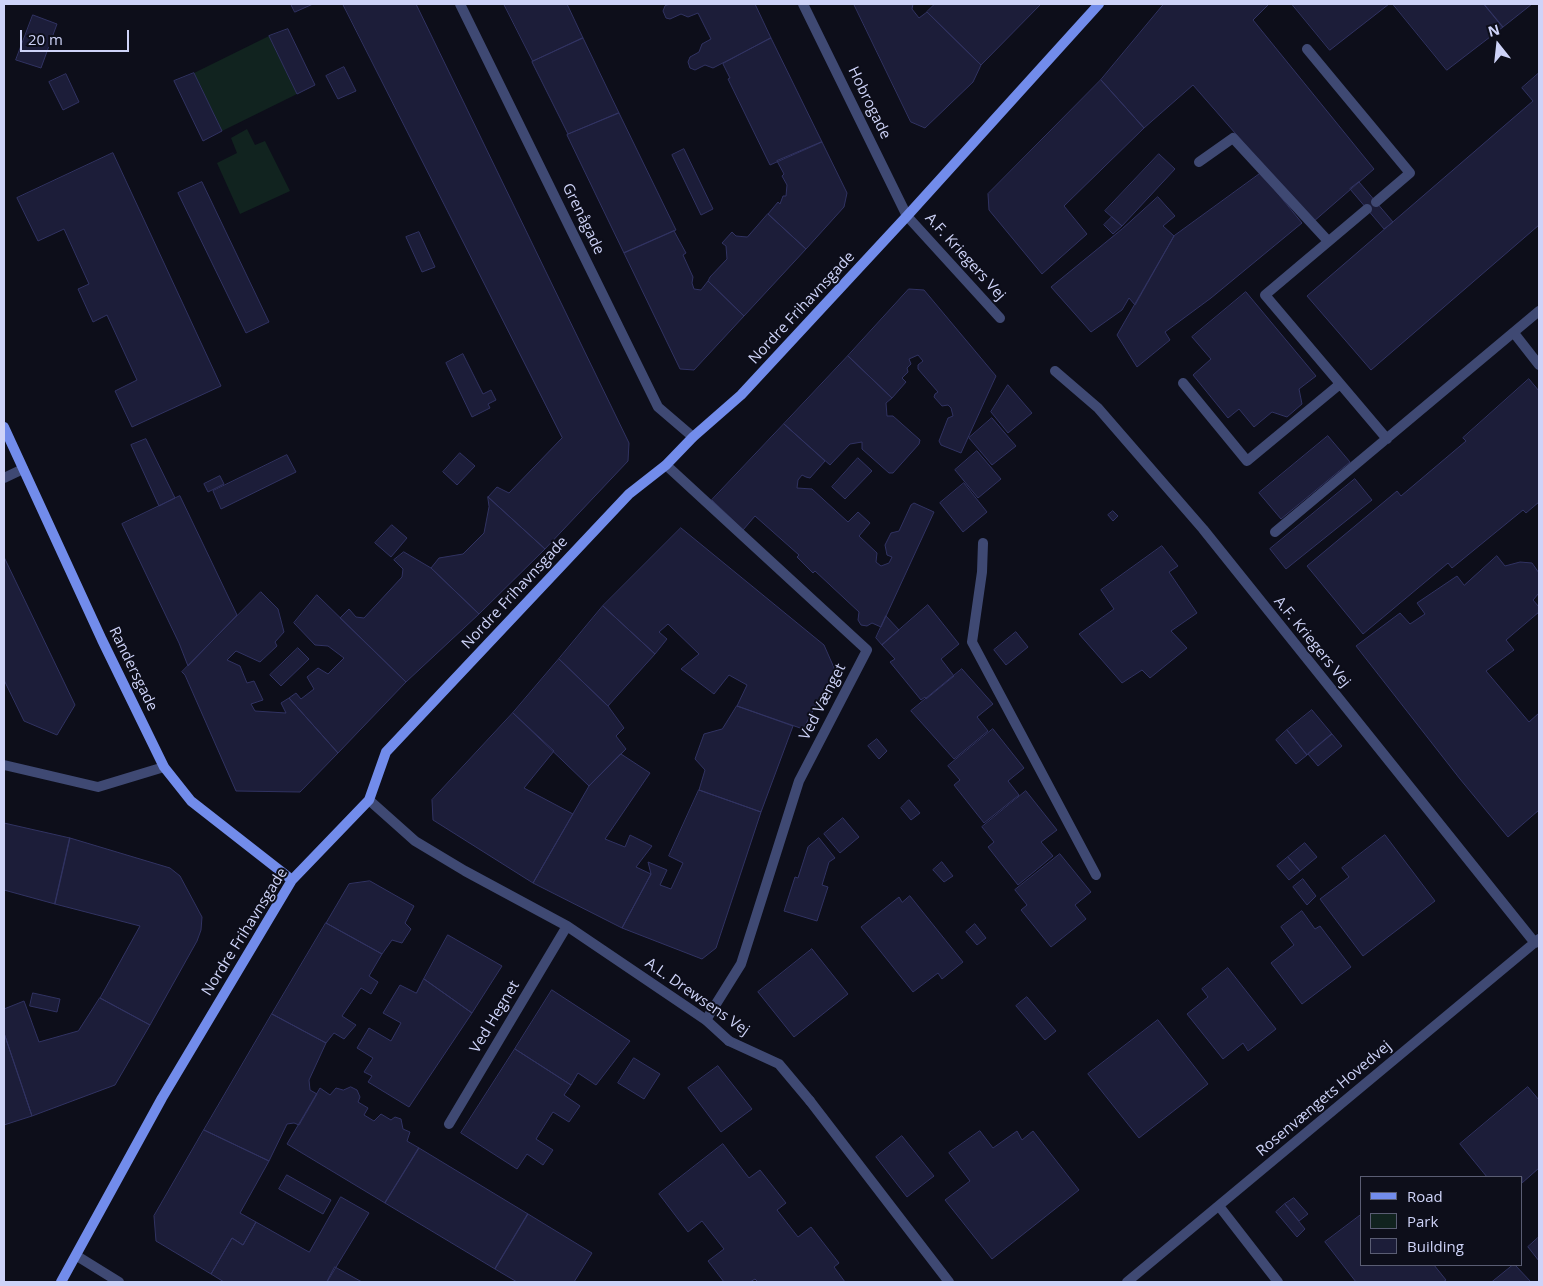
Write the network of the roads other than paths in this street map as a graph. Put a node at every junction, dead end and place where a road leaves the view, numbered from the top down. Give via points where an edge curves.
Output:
1 (460, 4) edge
2 (803, 4) edge
3 (1099, 4) edge
4 (1307, 49) dead end
5 (1199, 162) dead end
6 (1376, 202) dead end
7 (1367, 208) dead end
8 (907, 216) junction
9 (1328, 241) junction
10 (1539, 311) edge
11 (1000, 318) dead end
12 (1514, 333) junction
13 (1539, 365) edge
14 (1054, 372) dead end
15 (1183, 383) dead end
16 (1340, 384) junction
17 (4, 427) edge
18 (693, 437) junction
19 (1387, 439) junction
20 (666, 465) junction
21 (23, 469) junction
22 (4, 478) edge
23 (1275, 532) dead end
24 (983, 543) dead end
25 (4, 765) edge
26 (164, 767) junction
27 (369, 800) junction
28 (1096, 876) dead end
29 (292, 880) junction
30 (567, 926) junction
31 (1537, 941) edge
32 (706, 1020) junction
33 (449, 1124) dead end
34 (1219, 1206) junction
35 (77, 1256) junction
36 (61, 1282) edge
37 (119, 1282) edge
38 (949, 1282) edge
39 (1127, 1282) edge
40 (1278, 1282) edge

1 - 18 street, Grenågade via 658,407
2 - 8 street, Hobrogade
3 - 8 street, Nordre Frihavnsgade
4 - 6 street via 1410,173
5 - 9 street via 1233,138
7 - 9 street
8 - 11 street, A.F. Kriegers Vej
8 - 18 street, Nordre Frihavnsgade via 741,395
9 - 16 street via 1265,295
10 - 12 street
12 - 13 street
12 - 19 street
14 - 31 street, A.F. Kriegers Vej via 1098,408 1196,522
15 - 16 street via 1247,461
16 - 19 street
17 - 21 street, Randersgade
18 - 20 street, Nordre Frihavnsgade
19 - 23 street
20 - 27 street, Nordre Frihavnsgade via 629,494 386,752
20 - 32 street, Ved Vænget via 867,650 799,781 741,964
21 - 22 street
21 - 26 street, Randersgade
24 - 28 street via 972,642
25 - 26 street via 98,787
26 - 29 street, Randersgade via 191,801
27 - 29 street, Nordre Frihavnsgade
27 - 30 street, A.L. Drewsens Vej via 415,841
29 - 35 street, Nordre Frihavnsgade via 162,1098
30 - 32 street, A.L. Drewsens Vej
30 - 33 street, Ved Hegnet
31 - 34 street, Rosenvængets Hovedvej
32 - 38 street, A.L. Drewsens Vej via 729,1041 779,1064
34 - 39 street, Rosenvængets Hovedvej
34 - 40 street
35 - 36 street, Nordre Frihavnsgade
35 - 37 street

